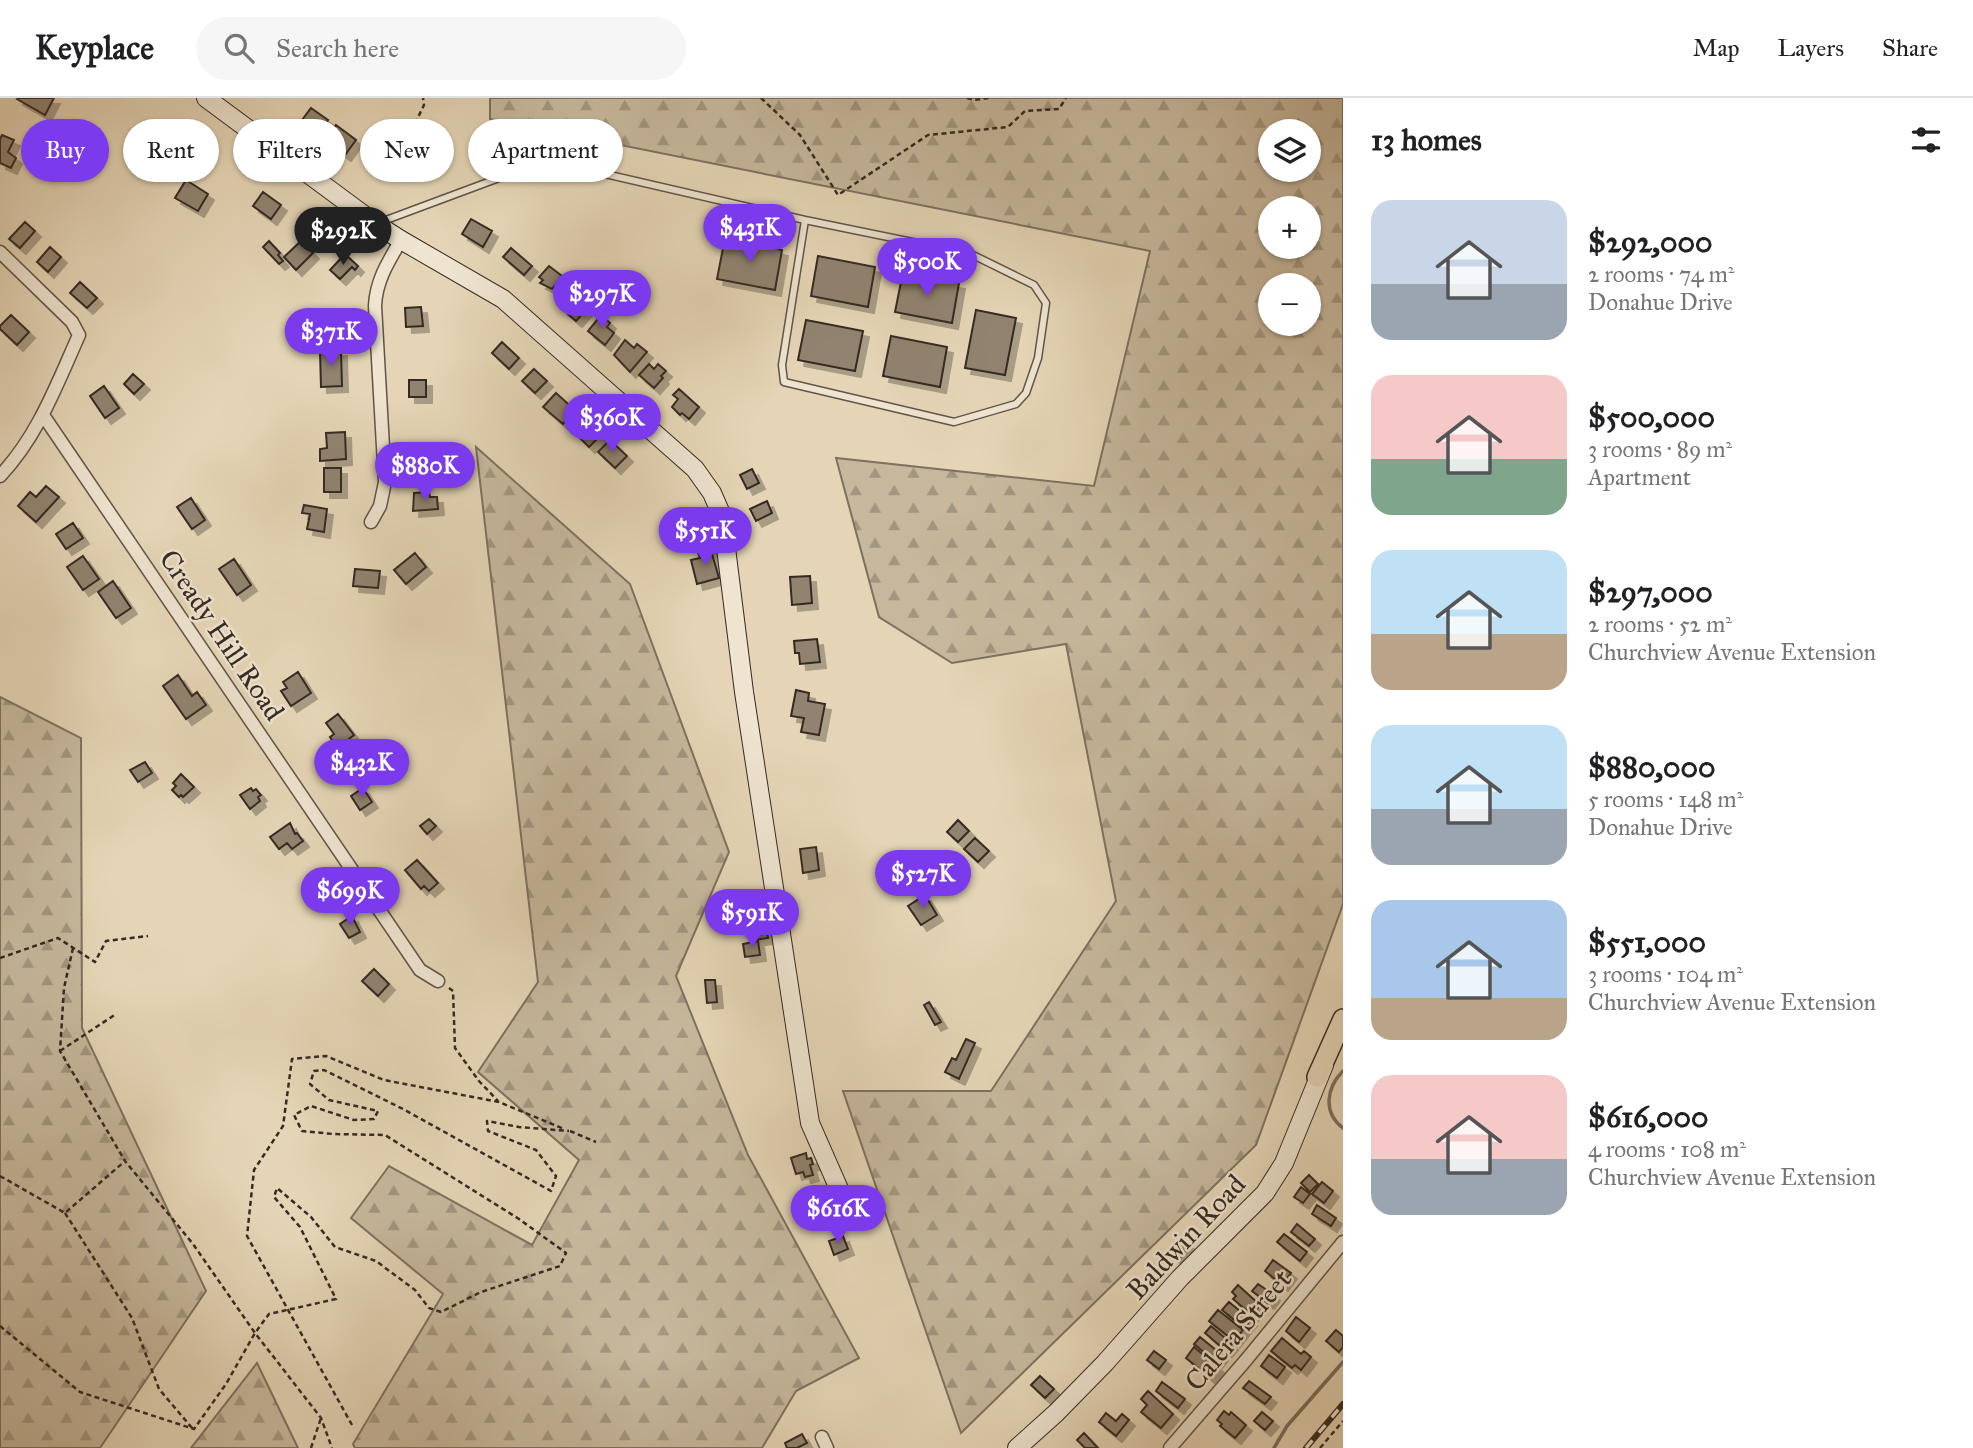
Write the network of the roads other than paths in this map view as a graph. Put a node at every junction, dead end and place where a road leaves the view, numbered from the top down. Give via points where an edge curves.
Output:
1 (206, 98) edge
2 (805, 220) junction
3 (376, 223) junction
4 (401, 240) junction
5 (0, 252) edge
6 (43, 415) junction
7 (0, 476) edge
8 (370, 522) dead end
9 (438, 981) road end
10 (1343, 1019) edge
11 (1343, 1028) edge
12 (1317, 1077) junction
13 (850, 1214) dead end
14 (1343, 1242) edge
15 (1017, 1448) edge
16 (1170, 1448) edge

1 - 3 street
2 - 2 lane via 782,365 785,382 954,422 1016,404 1026,393 1038,358 1046,303 1034,285 971,254
2 - 3 lane via 562,164 534,165
3 - 4 street
4 - 8 street via 376,291 385,482 380,506
4 - 13 street via 503,299 695,469 712,493 722,516 744,692 810,1122
5 - 6 street via 72,322 79,335
6 - 7 street via 17,458
6 - 9 street, Cready Hill Road via 420,970
10 - 12 main road
11 - 12 street, Baldwin Road
12 - 15 street, Baldwin Road via 1284,1163 1265,1193 1180,1278 1105,1363
14 - 16 street, Calera Street

